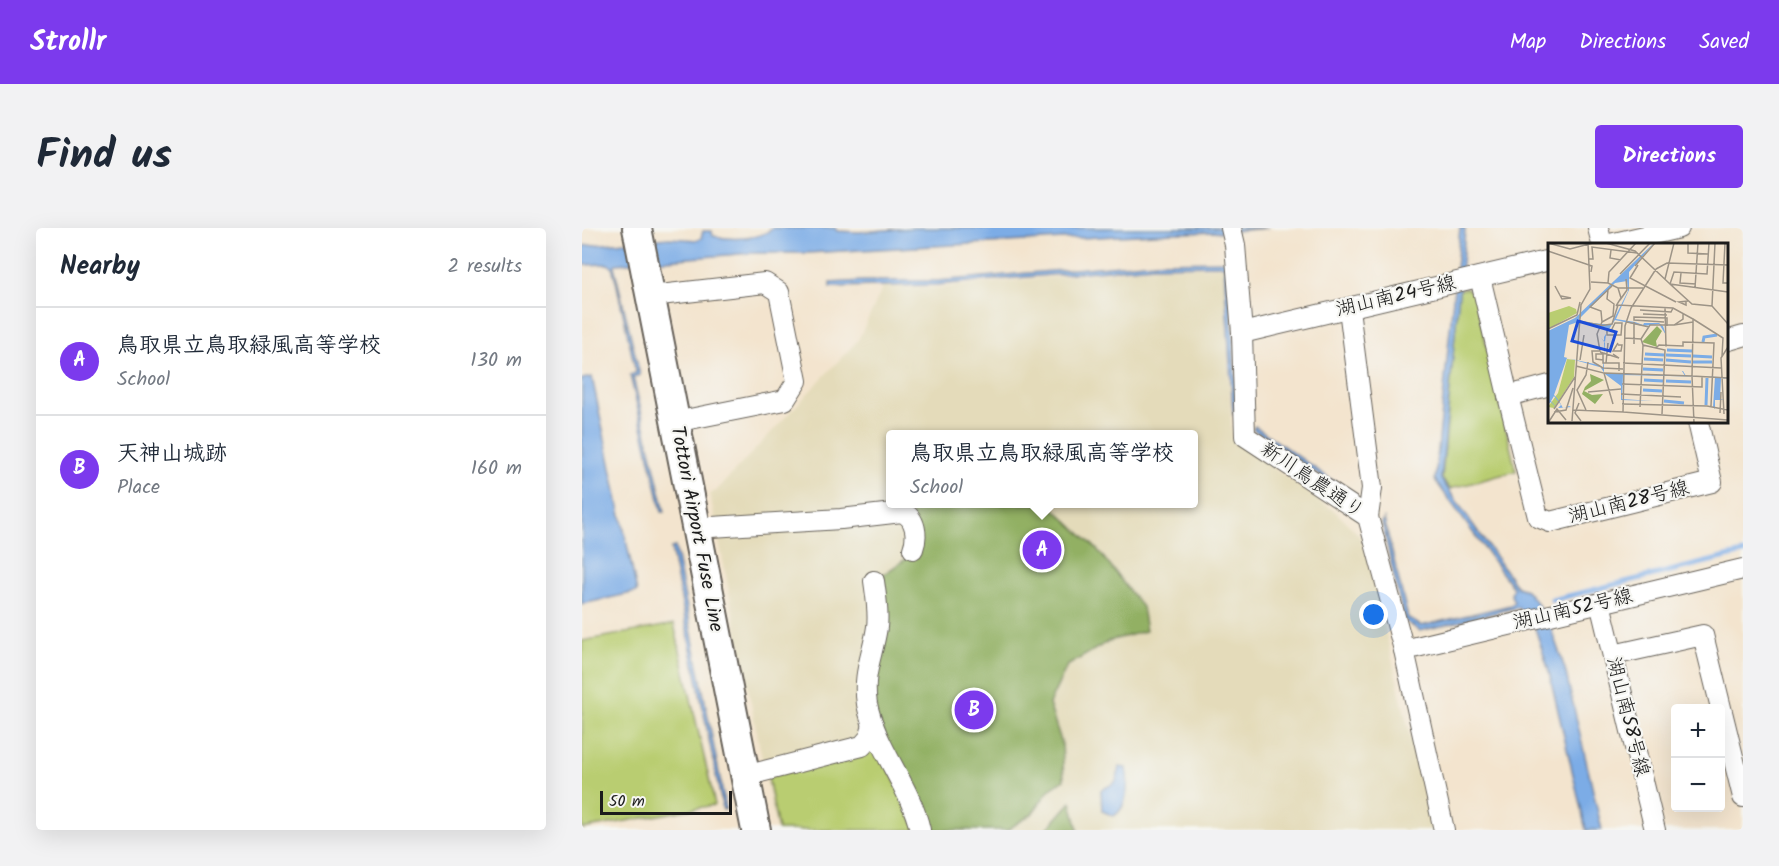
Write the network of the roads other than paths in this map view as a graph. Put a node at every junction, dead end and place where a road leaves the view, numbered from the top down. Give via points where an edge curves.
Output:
1 (637, 228) edge
2 (1598, 228) edge
3 (1679, 228) edge
4 (1232, 232) edge
5 (1602, 243) edge
6 (1614, 243) edge
7 (1548, 260) edge
8 (1480, 277) junction
9 (649, 287) junction
10 (1349, 309) junction
11 (1242, 333) junction
12 (1743, 336) edge
13 (1728, 340) edge
14 (1548, 386) edge
15 (1508, 396) junction
16 (675, 422) junction
17 (1698, 423) edge
18 (1368, 518) junction
19 (696, 528) junction
20 (913, 549) dead end
21 (1743, 570) edge
22 (874, 581) dead end
23 (1600, 603) junction
24 (1404, 650) junction
25 (1612, 656) junction
26 (873, 724) junction
27 (745, 776) junction
28 (1743, 797) edge
29 (756, 830) edge
30 (920, 830) edge
31 (1444, 830) edge
32 (1655, 830) edge

1 - 9 main road, Tottori Airport Fuse Line
2 - 5 street
3 - 6 street
4 - 11 street, 新川鳥農通り
7 - 8 street, 湖山南24号線
8 - 10 street, 湖山南24号線
8 - 15 street
9 - 16 main road, Tottori Airport Fuse Line
9 - 16 street via 765,283 779,292 797,381 785,400
10 - 11 street, 湖山南24号線
10 - 18 street via 1372,488
11 - 18 street, 新川鳥農通り via 1245,436
12 - 13 street
14 - 15 street
15 - 17 street, 湖山南28号線 via 1538,518 1550,522 1712,482
16 - 19 main road, Tottori Airport Fuse Line
18 - 24 street, 新川鳥農通り
19 - 20 street via 902,512 908,514 916,531
19 - 27 main road, Tottori Airport Fuse Line
21 - 23 street, 湖山南52号線
22 - 26 street via 877,626 865,681
23 - 24 street, 湖山南52号線
23 - 25 street, 湖山南58号線
24 - 31 street, 新川鳥農通り
25 - 28 street via 1703,635
25 - 32 street, 湖山南58号線
26 - 27 street via 870,737 862,746
26 - 30 street via 917,815
27 - 29 main road, Tottori Airport Fuse Line

